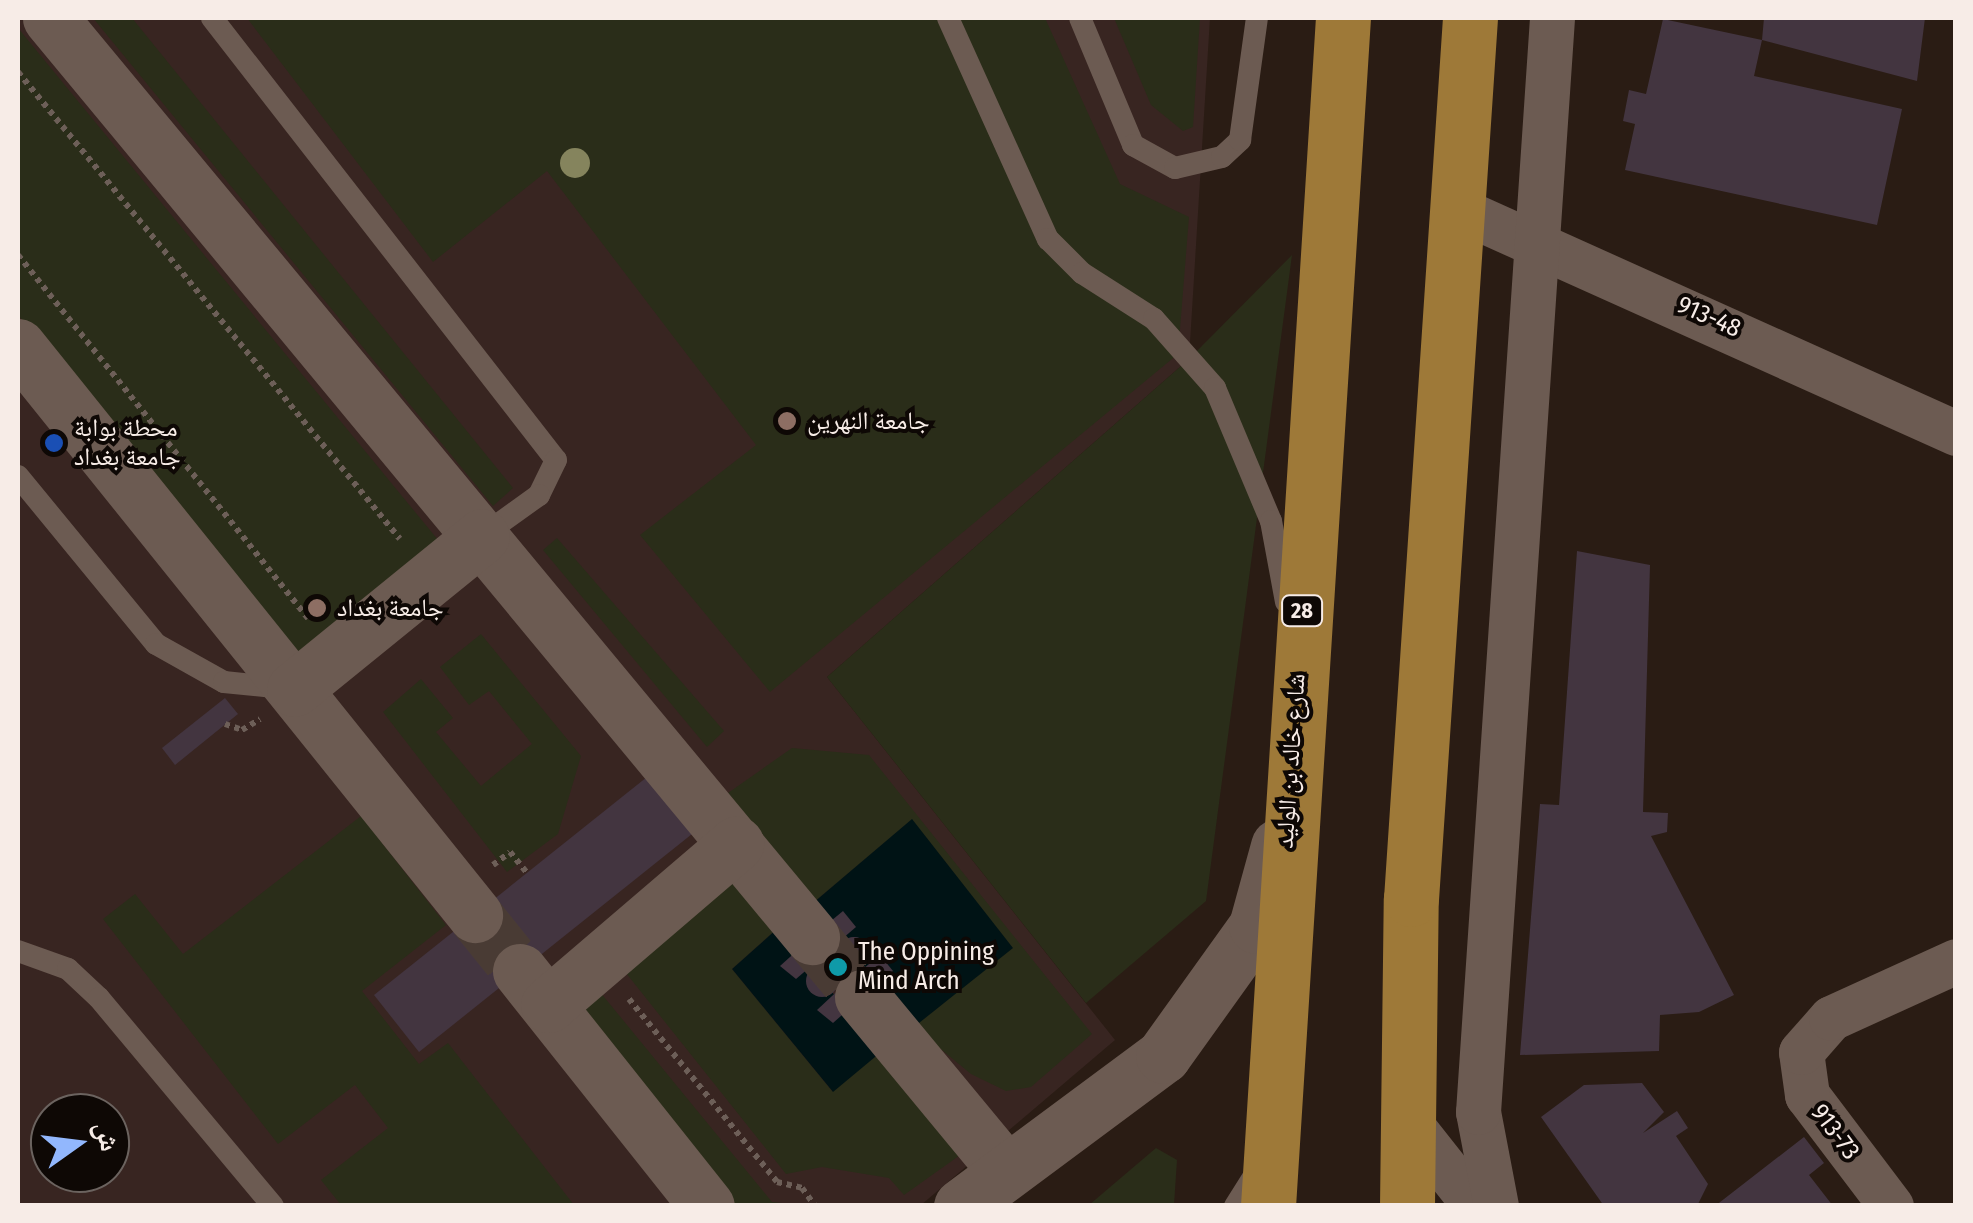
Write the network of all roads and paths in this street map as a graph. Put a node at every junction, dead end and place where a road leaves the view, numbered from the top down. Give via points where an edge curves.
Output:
1 (50, 18) edge
2 (212, 18) edge
3 (948, 18) edge
4 (1080, 18) edge
5 (1257, 18) edge
6 (1343, 18) edge
7 (1470, 18) edge
8 (1552, 18) edge
9 (18, 72) edge
10 (1458, 209) junction
11 (1537, 241) junction
12 (18, 254) edge
13 (18, 346) edge
14 (1956, 432) edge
15 (18, 476) edge
16 (482, 536) junction
17 (410, 550) dead end
18 (320, 631) dead end
19 (294, 689) junction
20 (1292, 754) junction
21 (736, 844) junction
22 (475, 915) tunnel mouth
23 (812, 937) tunnel mouth
24 (18, 952) edge
25 (1956, 960) edge
26 (599, 962) junction
27 (862, 997) tunnel mouth
28 (1404, 1116) junction
29 (1006, 1170) junction
30 (1267, 1180) edge
31 (273, 1206) edge
32 (708, 1206) edge
33 (815, 1206) edge
34 (962, 1206) edge
35 (1235, 1206) edge
36 (1407, 1206) edge
37 (1475, 1206) edge
38 (1496, 1206) edge
39 (1891, 1206) edge

1 - 16 street
2 - 16 lane via 556,460 540,495
3 - 20 lane via 1048,239 1176,341 1244,442 1287,609
4 - 5 lane via 1133,145 1175,168 1222,157 1240,140
6 - 20 main road, شارع خالد بن الوليد / 28
7 - 10 main road
8 - 11 street
9 - 17 path
10 - 11 street, 913-48
10 - 28 main road
11 - 14 street, 913-48
11 - 38 street via 1478,1112
12 - 18 path
13 - 19 street
15 - 19 lane via 156,644 224,682
16 - 19 street
16 - 21 street
19 - 22 street
20 - 29 street via 1256,926 1204,1008 1114,1097
20 - 30 main road, شارع خالد بن الوليد / 28
21 - 23 street
21 - 26 street
24 - 31 lane via 68,969 99,998
25 - 39 street, 913-73 via 1831,1018 1801,1052 1807,1095
26 - 32 street via 534,988
26 - 33 path via 777,1182 802,1188
27 - 29 street
28 - 36 main road
28 - 37 street
29 - 34 street
30 - 35 lane

